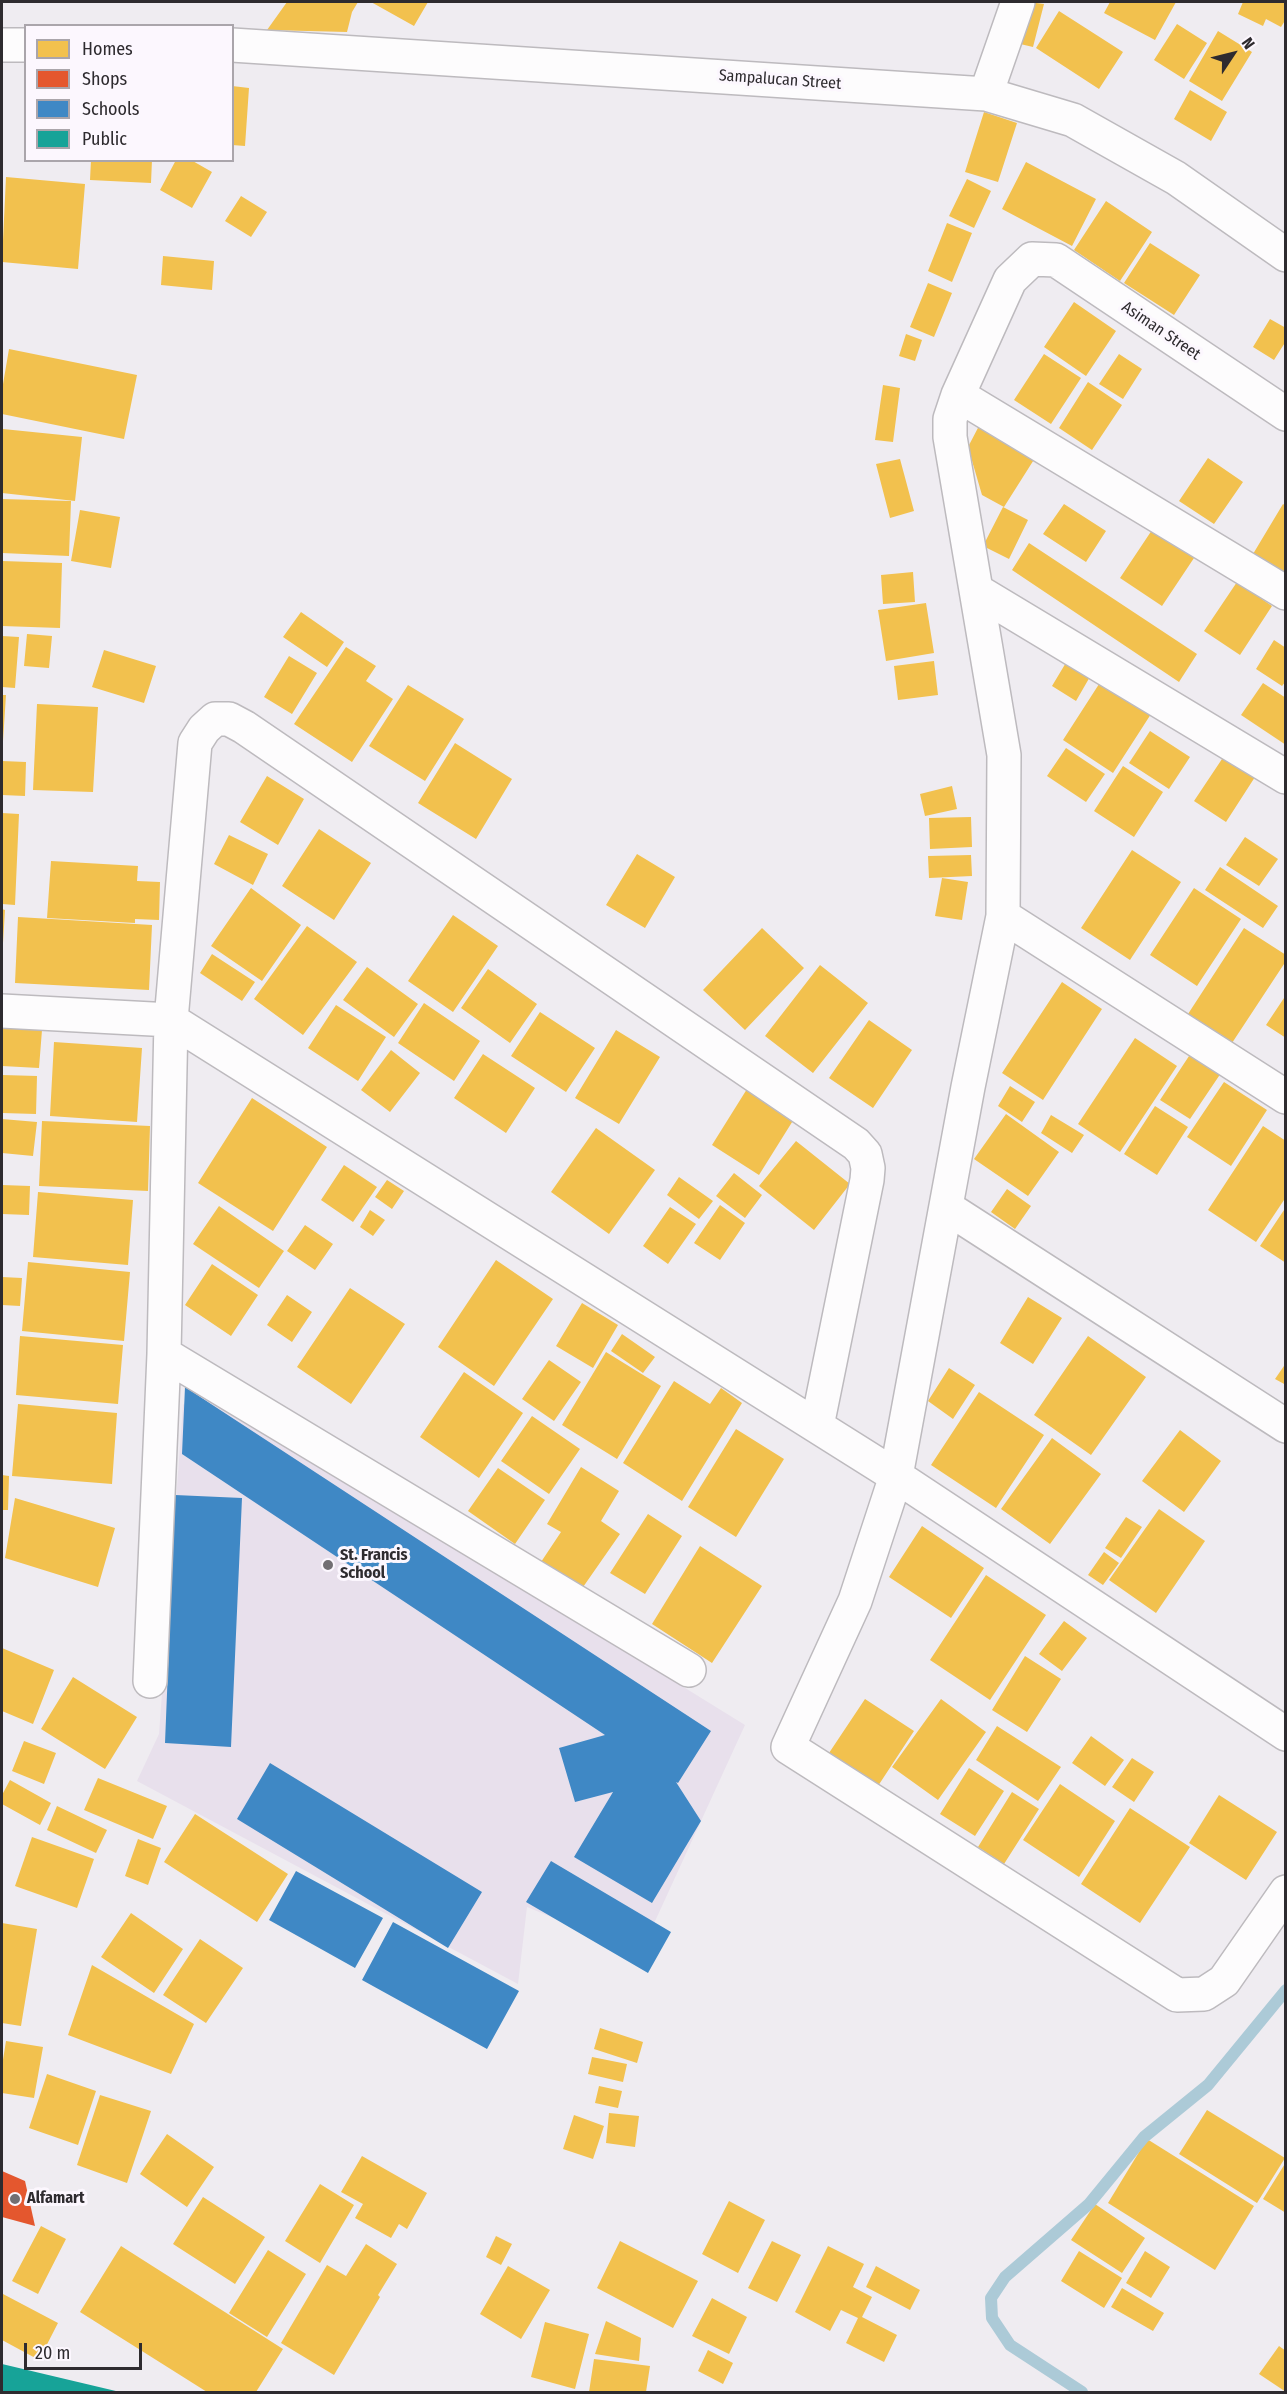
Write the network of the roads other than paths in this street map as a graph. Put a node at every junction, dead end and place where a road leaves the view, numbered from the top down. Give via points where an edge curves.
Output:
1 (1018, 2) edge
2 (2, 45) edge
3 (24, 45) edge
4 (234, 45) edge
5 (986, 94) junction
6 (1286, 255) edge
7 (958, 395) junction
8 (1286, 414) edge
9 (977, 591) junction
10 (1286, 593) edge
11 (1286, 777) edge
12 (1003, 916) junction
13 (2, 1011) edge
14 (171, 1020) junction
15 (1286, 1097) edge
16 (946, 1207) junction
17 (164, 1354) junction
18 (817, 1426) junction
19 (1286, 1426) edge
20 (896, 1476) junction
21 (689, 1670) dead end
22 (150, 1681) dead end
23 (1286, 1734) edge
24 (1286, 1892) edge

1 - 5 street
2 - 3 street
4 - 5 street, Sampalucan Street
5 - 6 street, Sampalucan Street via 1073,120 1176,178
7 - 8 street, Asiman Street via 1010,280 1032,259 1056,260
7 - 9 street via 950,419 950,438
7 - 10 street
9 - 11 street
9 - 12 street via 1004,755
12 - 15 street
12 - 16 street
13 - 14 street
14 - 17 street
14 - 18 street
14 - 18 street via 195,743 215,719 230,719 849,1140 864,1154 867,1180
16 - 19 street
16 - 20 street
17 - 21 street
17 - 22 street
18 - 20 street
20 - 23 street
20 - 24 street via 855,1601 788,1747 1177,1995 1204,1994 1224,1981

